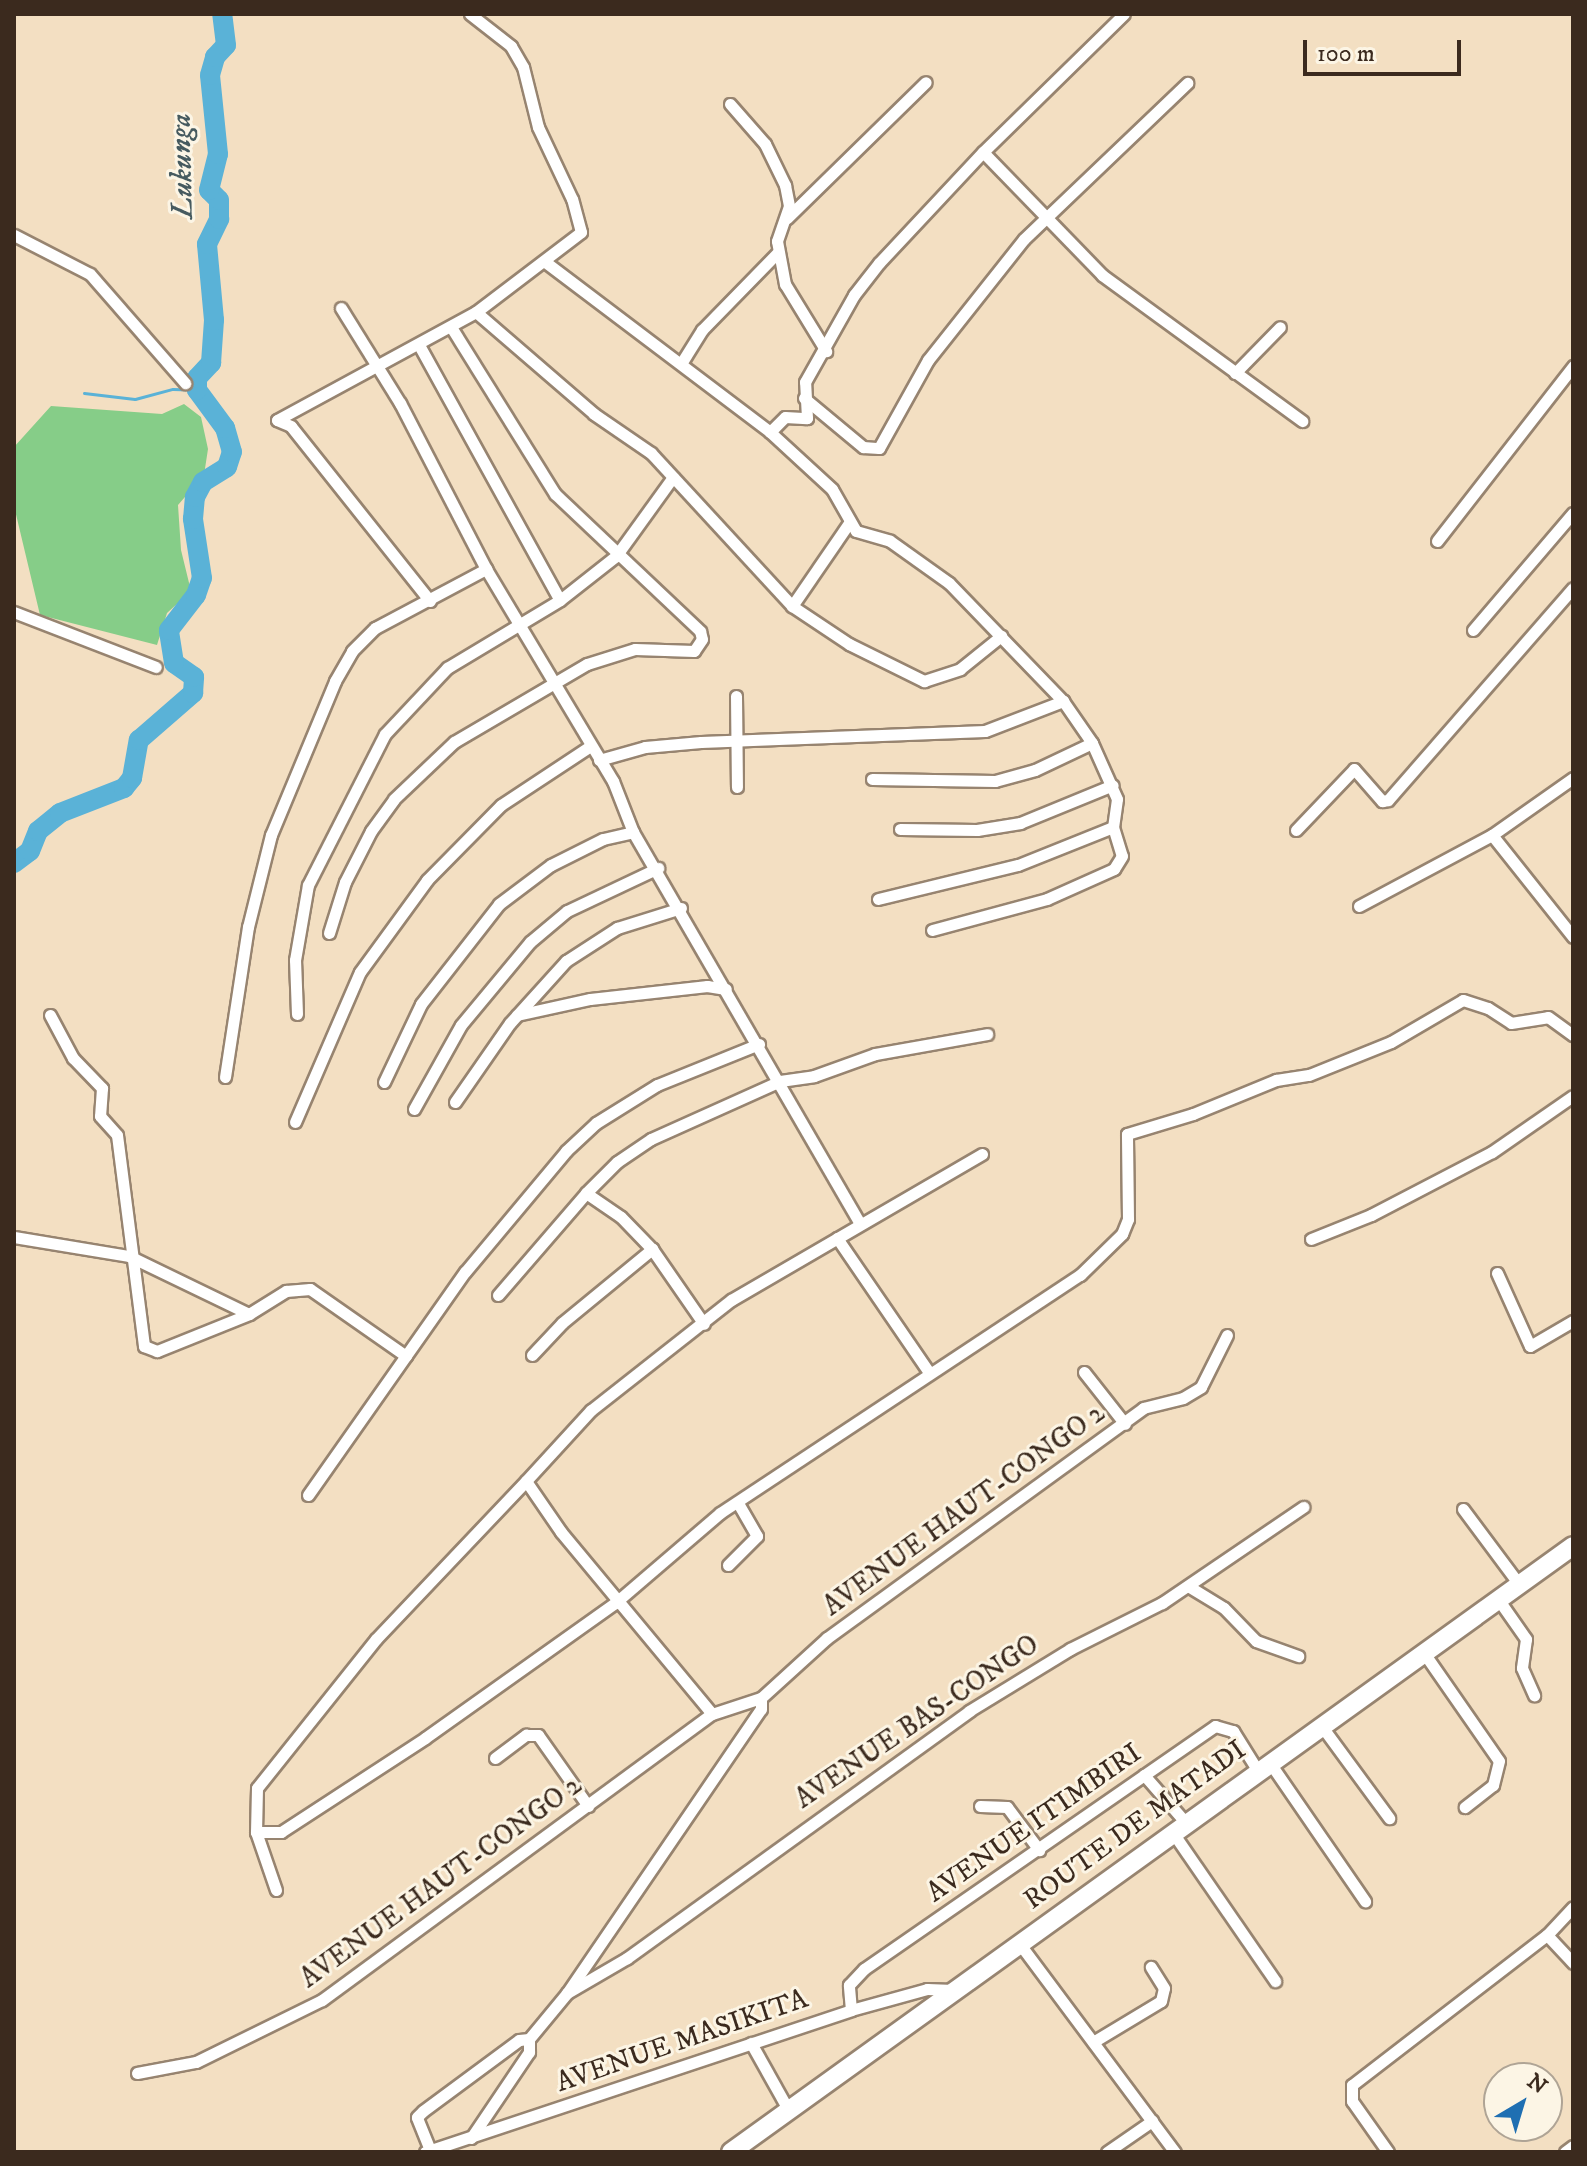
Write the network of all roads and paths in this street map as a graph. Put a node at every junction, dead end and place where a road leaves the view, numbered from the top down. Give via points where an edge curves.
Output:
1 (470, 14) edge
2 (1124, 14) edge
3 (926, 82) dead end
4 (1187, 83) dead end
5 (730, 104) dead end
6 (983, 152) junction
7 (786, 218) junction
8 (1044, 218) junction
9 (14, 235) edge
10 (778, 252) junction
11 (544, 261) junction
12 (341, 308) dead end
13 (476, 312) junction
14 (451, 327) junction
15 (1280, 327) dead end
16 (419, 345) junction
17 (826, 351) junction
18 (682, 362) junction
19 (379, 367) junction
20 (1235, 373) junction
21 (1570, 374) edge
22 (185, 383) dead end
23 (804, 398) junction
24 (1302, 421) dead end
25 (770, 432) junction
26 (673, 477) junction
27 (1573, 513) edge
28 (849, 523) junction
29 (1437, 541) dead end
30 (616, 556) junction
31 (486, 569) junction
32 (1573, 588) edge
33 (560, 600) junction
34 (430, 601) junction
35 (792, 606) junction
36 (14, 612) edge
37 (518, 626) junction
38 (1473, 630) dead end
39 (1001, 636) junction
40 (156, 667) dead end
41 (550, 681) junction
42 (736, 696) dead end
43 (1063, 701) junction
44 (738, 740) junction
45 (1092, 743) junction
46 (589, 747) junction
47 (599, 760) junction
48 (1573, 778) edge
49 (872, 779) dead end
50 (1113, 785) junction
51 (737, 787) dead end
52 (1113, 827) junction
53 (900, 829) dead end
54 (1296, 830) dead end
55 (633, 832) junction
56 (1492, 835) junction
57 (658, 868) junction
58 (878, 899) dead end
59 (1359, 906) dead end
60 (681, 908) junction
61 (932, 930) dead end
62 (329, 933) dead end
63 (1573, 937) edge
64 (726, 989) junction
65 (297, 1014) dead end
66 (50, 1015) dead end
67 (517, 1015) junction
68 (987, 1034) dead end
69 (1573, 1035) edge
70 (759, 1044) junction
71 (225, 1077) dead end
72 (780, 1081) junction
73 (384, 1082) dead end
74 (1573, 1096) edge
75 (455, 1102) dead end
76 (414, 1109) dead end
77 (295, 1122) dead end
78 (982, 1154) dead end
79 (586, 1193) junction
80 (859, 1222) junction
81 (14, 1237) edge
82 (837, 1238) junction
83 (1311, 1239) dead end
84 (652, 1249) junction
85 (129, 1256) junction
86 (1497, 1273) dead end
87 (498, 1295) dead end
88 (249, 1314) junction
89 (1573, 1321) edge
90 (704, 1324) junction
91 (1227, 1335) dead end
92 (532, 1355) dead end
93 (406, 1356) junction
94 (928, 1371) junction
95 (1084, 1372) dead end
96 (1125, 1424) junction
97 (526, 1481) junction
98 (308, 1495) dead end
99 (737, 1502) junction
100 (1303, 1507) dead end
101 (1463, 1509) dead end
102 (1573, 1546) edge
103 (728, 1565) dead end
104 (1519, 1584) junction
105 (1188, 1586) junction
106 (619, 1599) junction
107 (1498, 1599) junction
108 (1424, 1653) junction
109 (1298, 1656) dead end
110 (1534, 1695) dead end
111 (761, 1698) junction
112 (712, 1714) junction
113 (1323, 1728) junction
114 (495, 1758) dead end
115 (1264, 1767) junction
116 (1144, 1775) junction
117 (588, 1806) junction
118 (980, 1806) dead end
119 (1465, 1807) dead end
120 (1389, 1818) dead end
121 (1179, 1828) junction
122 (256, 1832) junction
123 (1039, 1850) junction
124 (276, 1890) dead end
125 (1365, 1901) dead end
126 (1573, 1907) edge
127 (1547, 1935) junction
128 (1019, 1943) junction
129 (1573, 1963) edge
130 (1151, 1967) dead end
131 (1275, 1981) dead end
132 (957, 1990) junction
133 (567, 1993) junction
134 (851, 2010) junction
135 (529, 2039) junction
136 (1093, 2042) junction
137 (751, 2043) junction
138 (137, 2073) dead end
139 (789, 2111) junction
140 (1152, 2121) junction
141 (471, 2138) junction
142 (1573, 2146) edge
143 (428, 2151) edge
144 (731, 2152) edge
145 (1107, 2152) edge
146 (1175, 2152) edge
147 (1388, 2152) edge
148 (1565, 2152) edge

1 - 11 street via 511,46 523,67 538,127 582,225 572,244
2 - 6 street
3 - 7 street
4 - 8 street
5 - 7 street via 772,156 785,185
6 - 8 street
6 - 17 street via 854,295
7 - 10 street
8 - 20 street via 1102,275
8 - 23 street via 928,360 879,448 863,447
9 - 22 street via 90,274
10 - 17 street via 789,293
10 - 18 street via 702,330
11 - 13 street
11 - 18 street
12 - 19 street
13 - 14 street
13 - 26 street via 594,414 651,453
14 - 16 street
14 - 30 street via 555,494
15 - 20 street
16 - 19 street
16 - 33 street
17 - 23 street via 805,382
18 - 25 street
19 - 31 street
19 - 34 street via 277,420 291,426
20 - 24 street
21 - 29 street
23 - 25 street via 806,419 785,417
25 - 28 street via 832,489
26 - 30 street
26 - 35 street
27 - 38 street
28 - 35 street
28 - 39 street via 867,537 890,541 949,583
30 - 33 street
30 - 41 street via 700,631 699,645 694,651 614,654
31 - 34 street
31 - 37 street
32 - 54 street via 1388,800 1382,801 1354,769
33 - 37 street
34 - 71 street via 375,628 352,651 320,711 271,835 248,927
35 - 39 street via 899,673 924,681 960,669
36 - 40 street
37 - 41 street
37 - 65 street via 426,684 370,759 308,885 295,960
39 - 43 street
41 - 46 street
41 - 62 street via 454,742 394,799 355,858
42 - 44 street
43 - 44 street via 985,731
43 - 45 street
44 - 47 street via 645,747
44 - 51 street
45 - 49 street via 1035,770 995,781
45 - 50 street
46 - 47 street
46 - 77 street via 501,805 434,871 360,972
47 - 55 street via 624,802
48 - 56 street
50 - 52 street
50 - 53 street via 1020,823 977,830
52 - 58 street via 1018,865
52 - 61 street via 1122,856 1114,869 1047,899
55 - 57 street
55 - 73 street via 603,839 551,865 499,904 421,1004
56 - 59 street
56 - 63 street
57 - 60 street
57 - 76 street via 567,911 530,942 461,1025
60 - 64 street
60 - 67 street via 595,939 566,961
64 - 67 street via 707,986 590,999
64 - 70 street
66 - 85 street via 73,1058 102,1088 100,1116 117,1135
67 - 75 street
68 - 72 street via 875,1054 814,1076
69 - 94 street via 1548,1017 1511,1023 1463,1000 1391,1042 1309,1075 1276,1080 1127,1134 1130,1209 1122,1234 1080,1275
70 - 72 street
70 - 93 street via 657,1085 596,1123 519,1205
72 - 79 street via 651,1139 617,1162
72 - 80 street
74 - 83 street via 1492,1152
78 - 80 street
79 - 84 street via 621,1217
79 - 87 street
80 - 82 street
81 - 85 street
82 - 90 street via 747,1290
82 - 94 street
84 - 90 street
84 - 92 street via 562,1323
85 - 88 street
85 - 88 street via 147,1350 157,1351
86 - 89 street via 1530,1346
88 - 93 street via 286,1291 310,1289
90 - 97 street via 591,1410
91 - 96 street, AVENUE HAUT-CONGO 2 via 1201,1387 1169,1403 1154,1402
93 - 98 street
94 - 99 street
95 - 96 street
96 - 111 street, AVENUE HAUT-CONGO 2 via 818,1644
97 - 106 street via 561,1532
97 - 122 street via 376,1639 264,1778 254,1806
99 - 103 street via 757,1536
99 - 106 street
100 - 105 street, AVENUE BAS-CONGO
101 - 104 street
102 - 104 main road, ROUTE DE MATADI
104 - 107 main road, ROUTE DE MATADI
105 - 109 street via 1224,1608 1256,1641
105 - 133 street, AVENUE BAS-CONGO via 969,1711 627,1958
106 - 112 street
106 - 122 street via 344,1793 281,1832
107 - 108 main road, ROUTE DE MATADI
107 - 110 street via 1526,1639 1522,1668
108 - 113 main road, ROUTE DE MATADI
108 - 119 street via 1499,1761 1493,1785
111 - 112 street, AVENUE HAUT-CONGO 2
111 - 133 street via 761,1709
112 - 117 street, AVENUE HAUT-CONGO 2
113 - 115 main road, ROUTE DE MATADI
113 - 120 street
114 - 117 street via 526,1735 538,1735
115 - 116 street, AVENUE ITIMBIRI via 1233,1731 1215,1726
115 - 121 main road, ROUTE DE MATADI
115 - 125 street
116 - 121 street
116 - 123 street, AVENUE ITIMBIRI
117 - 138 street, AVENUE HAUT-CONGO 2 via 322,2000 196,2062
118 - 123 street via 1007,1807
121 - 128 main road, ROUTE DE MATADI
121 - 131 street
122 - 124 street
123 - 134 street, AVENUE ITIMBIRI via 864,1969 849,1985
126 - 127 street
127 - 129 street
127 - 147 street via 1352,2085 1352,2101
128 - 132 main road, ROUTE DE MATADI
128 - 136 street
130 - 136 street via 1164,1988 1161,2001
132 - 134 street, AVENUE MASIKITA via 927,1989
132 - 139 main road, ROUTE DE MATADI
133 - 135 street
134 - 137 street, AVENUE MASIKITA
135 - 141 street via 529,2052
135 - 143 street via 519,2040 417,2117
136 - 140 street
137 - 139 street
137 - 141 street, AVENUE MASIKITA
139 - 144 main road, ROUTE DE MATADI
140 - 145 street
140 - 146 street
141 - 143 street, AVENUE MASIKITA
142 - 148 street

